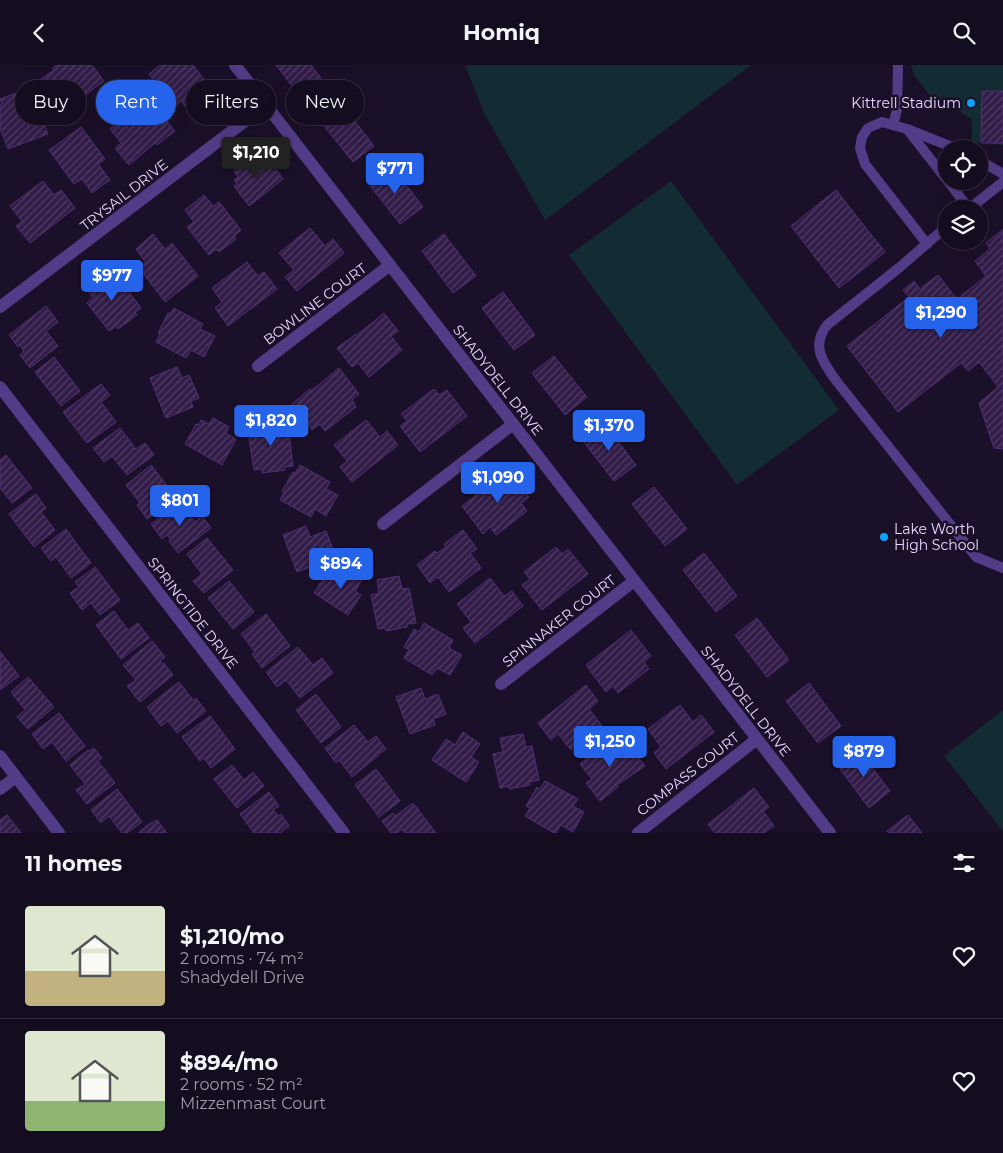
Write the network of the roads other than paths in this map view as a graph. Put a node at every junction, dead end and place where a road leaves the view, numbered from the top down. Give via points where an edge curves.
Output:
1 (234, 65) edge
2 (898, 65) edge
3 (246, 80) edge
4 (276, 118) edge
5 (240, 125) edge
6 (893, 125) junction
7 (907, 129) junction
8 (938, 141) edge
9 (988, 165) edge
10 (938, 169) edge
11 (1003, 174) edge
12 (1003, 182) edge
13 (955, 190) edge
14 (962, 200) edge
15 (980, 200) edge
16 (938, 234) edge
17 (927, 244) junction
18 (390, 265) junction
19 (0, 307) edge
20 (258, 366) dead end
21 (0, 387) edge
22 (513, 424) junction
23 (382, 525) dead end
24 (1003, 568) edge
25 (634, 581) junction
26 (501, 684) dead end
27 (757, 739) junction
28 (0, 756) edge
29 (16, 777) junction
30 (0, 789) edge
31 (59, 833) edge
32 (344, 833) edge
33 (638, 833) edge
34 (830, 833) edge

1 - 3 street, SHADYDELL DRIVE
2 - 6 lane via 897,111
4 - 18 street, SHADYDELL DRIVE
5 - 19 street, TRYSAIL DRIVE
6 - 7 lane
6 - 17 lane via 882,122 868,128 860,148 865,164
7 - 8 lane
7 - 10 lane
9 - 11 lane
12 - 15 lane
13 - 14 lane
16 - 17 lane
17 - 24 lane via 827,325 820,333 822,362 976,557
18 - 20 street, BOWLINE COURT
18 - 22 street, SHADYDELL DRIVE
21 - 32 street, SPRINGTIDE DRIVE
22 - 23 street
22 - 25 street, SHADYDELL DRIVE
25 - 26 street, SPINNAKER COURT
25 - 27 street, SHADYDELL DRIVE
27 - 33 street, COMPASS COURT
27 - 34 street, SHADYDELL DRIVE
28 - 29 street
29 - 30 street
29 - 31 street

